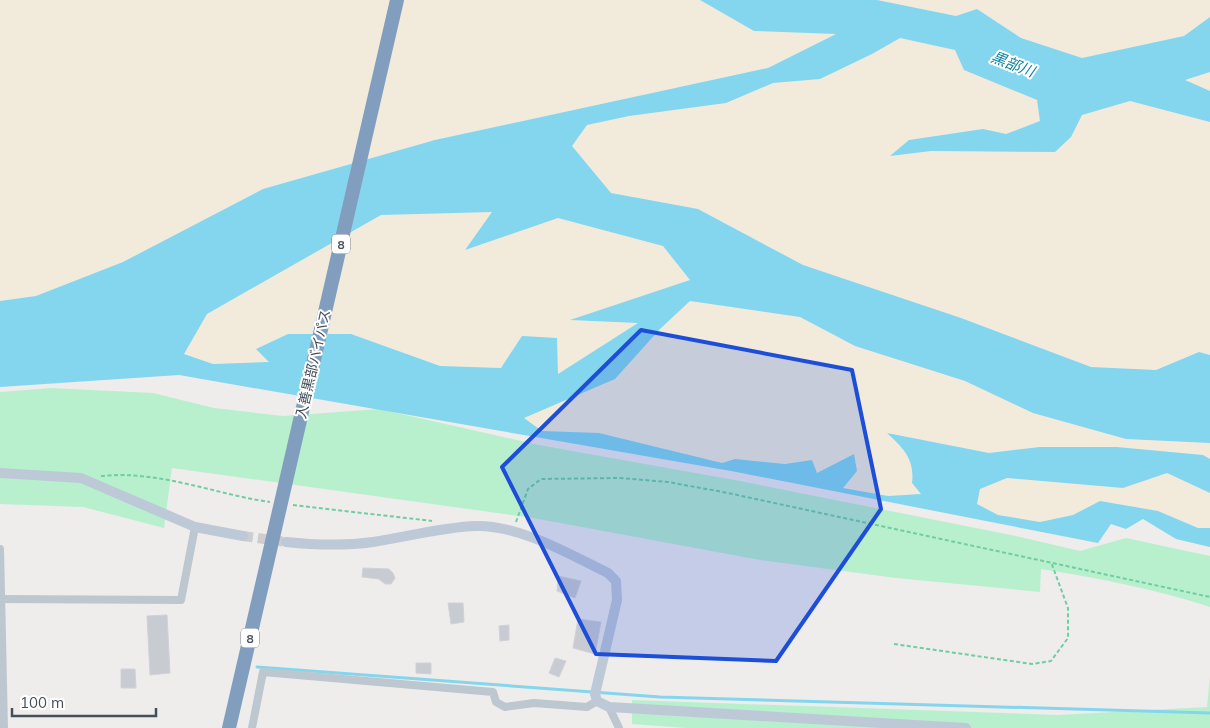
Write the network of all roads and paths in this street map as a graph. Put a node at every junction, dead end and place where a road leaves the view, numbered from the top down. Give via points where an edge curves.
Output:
1 (397, 0) edge
2 (0, 473) edge
3 (195, 527) junction
4 (513, 532) junction
5 (243, 536) tunnel mouth
6 (286, 542) tunnel mouth
7 (0, 549) edge
8 (1051, 562) junction
9 (1210, 597) edge
10 (1, 599) edge
11 (894, 644) dead end
12 (597, 701) junction
13 (609, 707) junction
14 (941, 727) edge
15 (4, 728) edge
16 (229, 728) edge
17 (252, 728) edge
18 (619, 728) edge
19 (966, 728) edge

1 - 16 highway, 入善黒部バイパス / 8
2 - 3 street via 81,478
3 - 5 street
3 - 10 street via 181,600
4 - 6 street via 476,526 372,542 319,546
4 - 8 path via 528,489 541,479 620,478 668,482 728,493
4 - 12 street via 538,539 608,572 616,581 617,600 594,694
7 - 10 street
8 - 9 path
8 - 11 path via 1068,608 1068,638 1051,661 1032,664
10 - 15 street
12 - 13 street
12 - 17 street via 587,707 534,703 505,707 496,702 493,692 263,672
13 - 14 street
13 - 18 street
14 - 19 street

